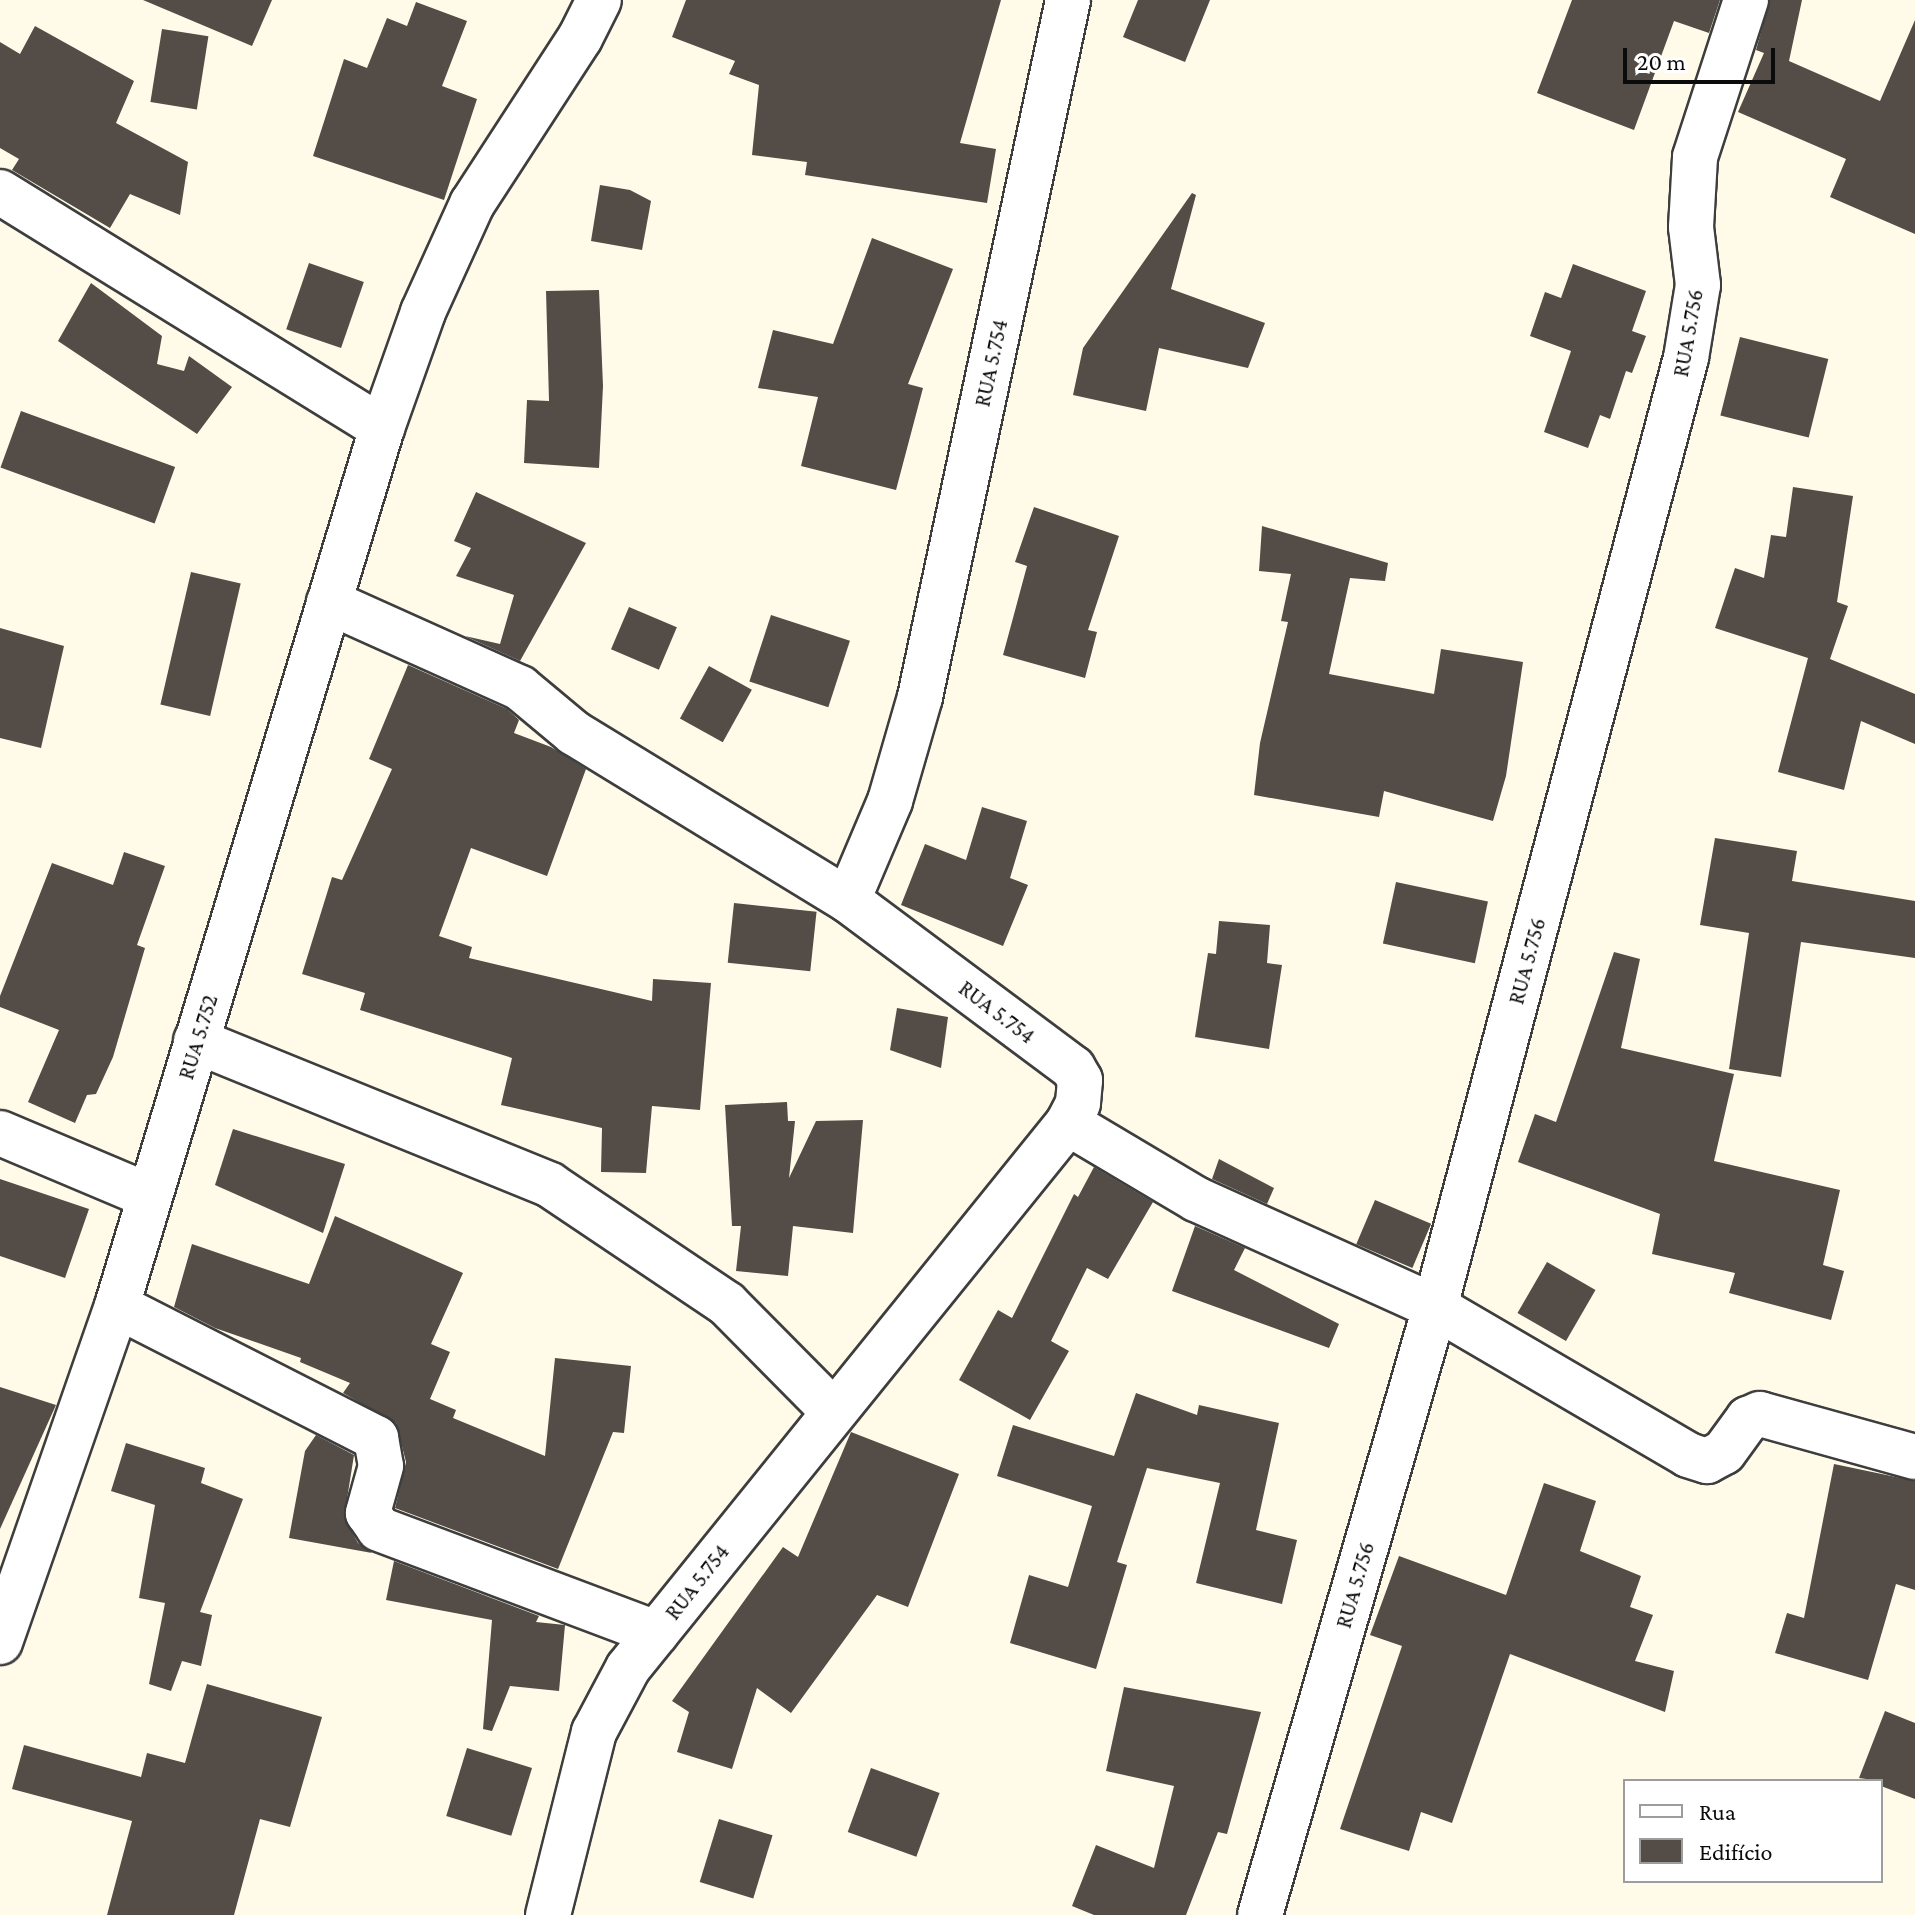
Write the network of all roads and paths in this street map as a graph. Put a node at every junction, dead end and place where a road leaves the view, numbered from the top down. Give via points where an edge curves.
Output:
1 (599, 0) edge
2 (1068, 0) edge
3 (1746, 0) edge
4 (0, 192) edge
5 (382, 428) junction
6 (329, 602) junction
7 (848, 900) junction
8 (196, 1041) junction
9 (1068, 1123) junction
10 (0, 1133) edge
11 (149, 1196) junction
12 (117, 1306) junction
13 (1435, 1307) junction
14 (832, 1410) junction
15 (1915, 1457) edge
16 (656, 1633) junction
17 (0, 1642) edge
18 (548, 1915) edge
19 (1260, 1915) edge

1 - 5 street, RUA 5.752 via 444,257
2 - 7 street, RUA 5.754 via 920,697 890,801
3 - 13 street, RUA 5.756 via 1695,157 1691,227 1698,285 1686,358
4 - 5 street
5 - 6 street, RUA 5.752
6 - 7 street via 520,688 574,733
6 - 8 street, RUA 5.752
7 - 9 street, RUA 5.754 via 1073,1068 1081,1091
8 - 11 street, RUA 5.752
8 - 14 street via 550,1185 727,1304
9 - 13 street via 1196,1199
9 - 14 street, RUA 5.754
10 - 11 street
11 - 12 street, RUA 5.752
12 - 16 street via 376,1438 381,1466 368,1513 379,1529
12 - 17 street, RUA 5.752
13 - 15 street via 1688,1455 1707,1461 1724,1452 1748,1419 1760,1414
13 - 19 street, RUA 5.756
14 - 16 street, RUA 5.754
16 - 18 street, RUA 5.754 via 628,1668 594,1732

